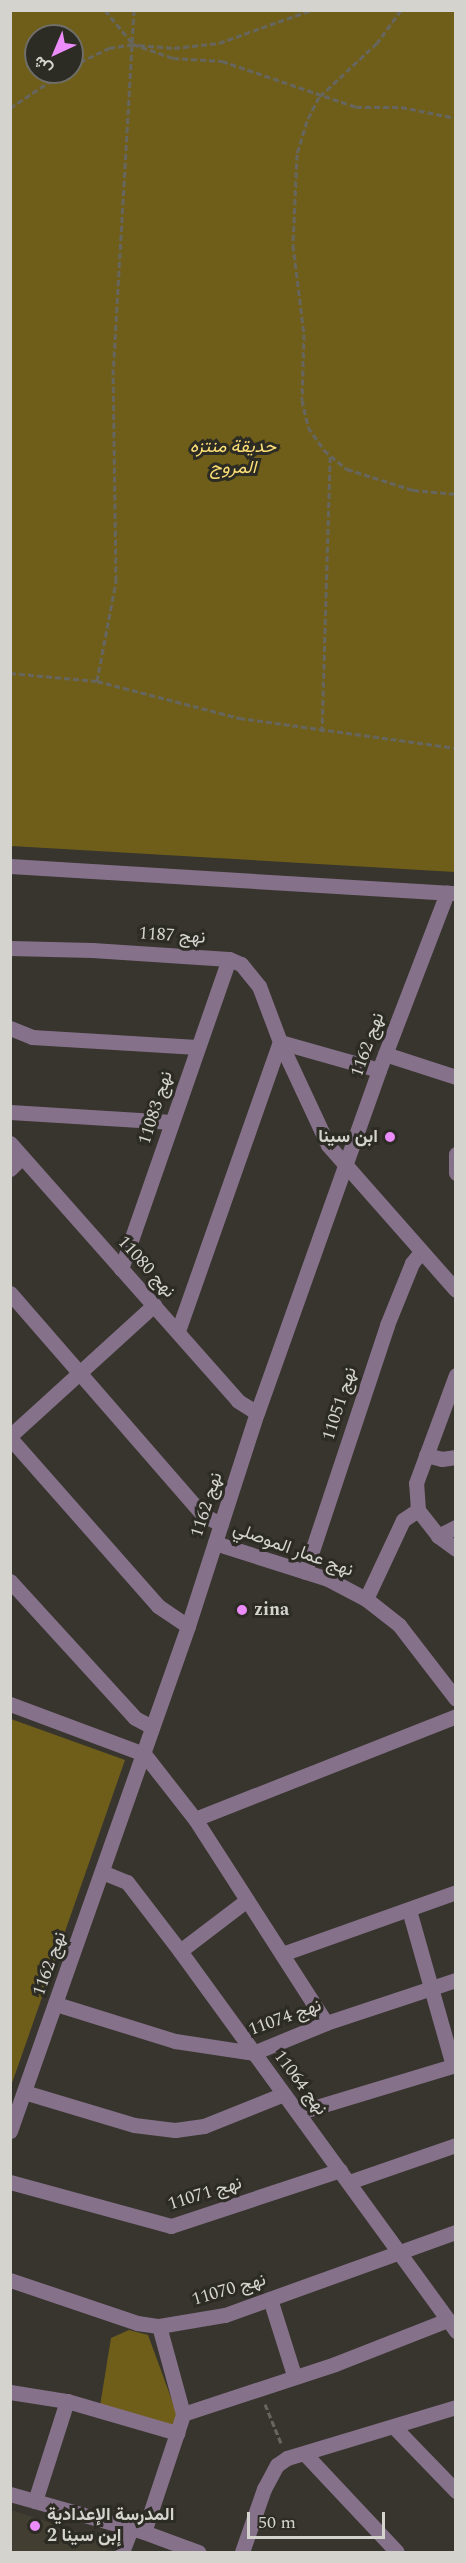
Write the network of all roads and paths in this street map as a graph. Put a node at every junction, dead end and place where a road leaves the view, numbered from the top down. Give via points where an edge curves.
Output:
1 (105, 10) edge
2 (134, 10) edge
3 (311, 10) edge
4 (401, 10) edge
5 (133, 44) junction
6 (84, 60) edge
7 (46, 84) edge
8 (319, 97) junction
9 (10, 108) edge
10 (456, 118) edge
11 (330, 455) junction
12 (456, 494) edge
13 (10, 673) edge
14 (97, 681) junction
15 (322, 732) junction
16 (456, 743) edge
17 (454, 748) edge
18 (10, 866) edge
19 (451, 893) edge
20 (10, 948) edge
21 (229, 960) junction
22 (10, 1028) edge
23 (280, 1042) junction
24 (197, 1047) junction
25 (385, 1054) junction
26 (379, 1070) junction
27 (456, 1077) edge
28 (10, 1112) edge
29 (172, 1122) junction
30 (10, 1143) edge
31 (456, 1154) edge
32 (22, 1157) junction
33 (10, 1168) edge
34 (346, 1169) junction
35 (456, 1173) edge
36 (420, 1253) junction
37 (121, 1269) junction
38 (456, 1290) edge
39 (10, 1293) edge
40 (154, 1305) junction
41 (178, 1331) junction
42 (78, 1373) junction
43 (456, 1375) edge
44 (257, 1413) junction
45 (10, 1437) edge
46 (426, 1455) junction
47 (456, 1456) edge
48 (418, 1510) junction
49 (221, 1524) junction
50 (456, 1527) edge
51 (438, 1536) junction
52 (215, 1543) junction
53 (456, 1549) edge
54 (305, 1572) junction
55 (10, 1581) edge
56 (366, 1599) junction
57 (188, 1626) junction
58 (456, 1699) edge
59 (10, 1704) edge
60 (456, 1716) edge
61 (152, 1727) junction
62 (144, 1754) junction
63 (195, 1819) junction
64 (102, 1872) junction
65 (456, 1892) edge
66 (247, 1900) junction
67 (408, 1910) junction
68 (180, 1951) junction
69 (282, 1954) junction
70 (456, 1980) edge
71 (430, 1988) junction
72 (56, 2004) junction
73 (326, 2023) junction
74 (253, 2053) junction
75 (454, 2066) edge
76 (24, 2092) junction
77 (284, 2094) junction
78 (300, 2112) junction
79 (10, 2131) edge
80 (456, 2145) edge
81 (345, 2176) junction
82 (10, 2182) edge
83 (456, 2232) edge
84 (396, 2254) junction
85 (10, 2280) edge
86 (270, 2299) junction
87 (159, 2326) junction
88 (453, 2328) edge
89 (294, 2375) junction
90 (259, 2389) junction
91 (10, 2392) edge
92 (67, 2401) junction
93 (456, 2407) edge
94 (183, 2414) junction
95 (394, 2427) junction
96 (177, 2433) junction
97 (305, 2454) junction
98 (287, 2458) junction
99 (456, 2491) edge
100 (10, 2494) edge
101 (34, 2501) junction
102 (138, 2530) junction
103 (122, 2553) edge
104 (198, 2553) edge
105 (242, 2553) edge
106 (398, 2553) edge

1 - 5 path
2 - 5 path
3 - 5 path via 219,43 174,48
4 - 8 path via 377,43
5 - 6 path via 109,48
5 - 8 path via 173,58 222,61 268,74
5 - 14 path via 113,375 116,581
7 - 9 path
8 - 10 path via 356,107 401,107
8 - 11 path via 297,154 293,245 304,334 302,400 308,427
11 - 12 path via 347,469 379,481 413,490
11 - 15 path
13 - 14 path
14 - 15 path via 239,718
15 - 17 path
16 - 17 path
18 - 19 street
19 - 25 street, نهج 1162
20 - 21 street, نهج 1187
21 - 23 street, نهج 1187 via 254,975
21 - 24 street, نهج 11083
22 - 24 street via 32,1037
23 - 26 street
23 - 34 street, نهج 1187 via 324,1137
23 - 41 street
24 - 29 street, نهج 11083
25 - 26 street, نهج 1162
25 - 27 street
26 - 34 street, نهج 1162
28 - 29 street
29 - 37 street, نهج 11083
30 - 32 street, نهج 11080
31 - 35 street
32 - 33 street
32 - 37 street, نهج 11080
34 - 36 street, نهج 1187
34 - 44 street, نهج 1162
36 - 38 street, نهج 1187
36 - 54 street, نهج 11051 via 412,1263 387,1325
37 - 40 street, نهج 11080
39 - 42 street
40 - 41 street, نهج 11080
40 - 42 street
41 - 44 street, نهج 11080 via 238,1401
42 - 45 street
42 - 49 street via 203,1515
43 - 46 street
44 - 49 street, نهج 1162
45 - 57 street via 158,1605
46 - 47 street via 442,1459
46 - 48 street via 416,1483
48 - 51 street
48 - 56 street via 403,1520
49 - 52 street, نهج 1162
50 - 51 street
51 - 53 street
52 - 54 street, نهج عمار الموصلي
52 - 57 street, نهج 1162
54 - 56 street, نهج عمار الموصلي
55 - 61 street via 135,1718
56 - 58 street, نهج عمار الموصلي via 399,1625
57 - 61 street, نهج 1162
59 - 62 street
60 - 63 street
61 - 62 street, نهج 1162
62 - 63 street
62 - 64 street, نهج 1162
63 - 66 street
64 - 68 street, نهج 11064 via 127,1882
64 - 72 street, نهج 1162
65 - 67 street
66 - 68 street
66 - 69 street
67 - 69 street
67 - 71 street
68 - 74 street, نهج 11064
69 - 73 street
70 - 71 street, نهج 11074
71 - 73 street, نهج 11074
71 - 75 street
72 - 74 street, نهج 11074 via 175,2041
72 - 76 street, نهج 1162
73 - 74 street, نهج 11074
74 - 77 street, نهج 11064
75 - 78 street
76 - 77 street via 134,2125 175,2130 204,2126
76 - 79 street, نهج 1162
77 - 78 street, نهج 11064
78 - 81 street, نهج 11064
80 - 81 street, نهج 11071
81 - 82 street, نهج 11071 via 171,2226
81 - 84 street, نهج 11064
83 - 84 street, نهج 11070
84 - 86 street, نهج 11070
84 - 88 street, نهج 11064
85 - 87 street, نهج 11070 via 137,2323
86 - 87 street, نهج 11070 via 225,2315
86 - 89 street
87 - 94 street
88 - 89 street
89 - 90 street
90 - 94 street
90 - 98 path
91 - 92 street
92 - 96 street
92 - 101 street
93 - 95 street
94 - 96 street
95 - 97 street
95 - 99 street
96 - 102 street
97 - 98 street
97 - 106 street
98 - 105 street via 270,2476
100 - 101 street
101 - 102 street
102 - 103 street
102 - 104 street

